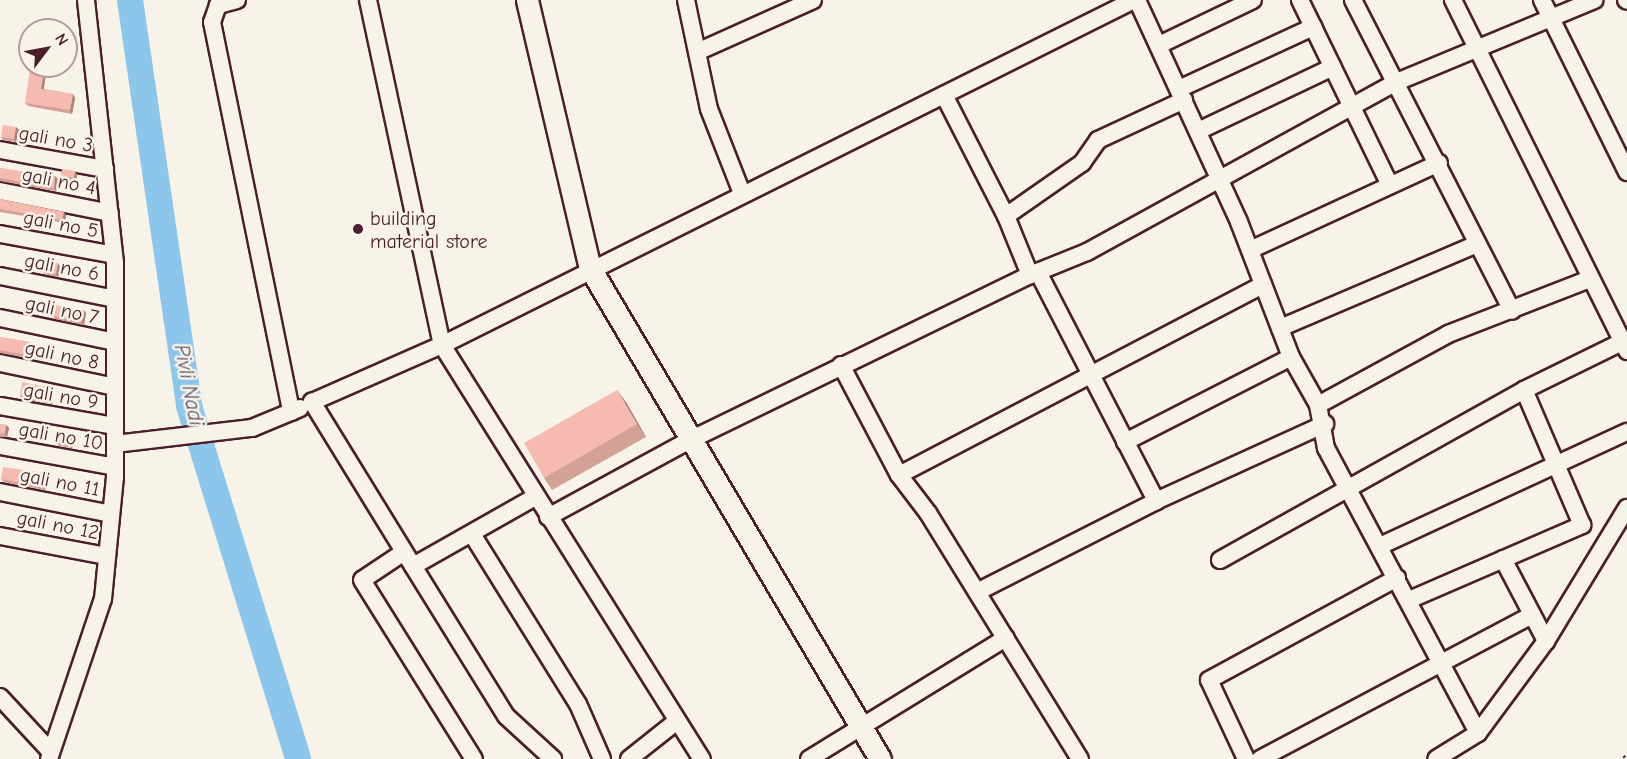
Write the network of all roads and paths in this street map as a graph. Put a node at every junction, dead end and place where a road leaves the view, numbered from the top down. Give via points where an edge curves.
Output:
1 (86, 0) edge
2 (237, 0) edge
3 (369, 0) edge
4 (527, 0) edge
5 (686, 0) edge
6 (813, 0) edge
7 (1135, 0) edge
8 (1252, 0) edge
9 (1300, 0) edge
10 (1353, 0) edge
11 (1452, 0) edge
12 (1542, 0) edge
13 (1594, 0) edge
14 (1550, 17) junction
15 (1313, 27) junction
16 (1159, 45) junction
17 (1472, 48) junction
18 (697, 52) junction
19 (1333, 67) junction
20 (1394, 83) junction
21 (1181, 94) junction
22 (944, 95) junction
23 (1350, 106) junction
24 (1198, 131) junction
25 (0, 150) edge
26 (1439, 163) junction
27 (105, 169) junction
28 (1627, 172) edge
29 (1219, 176) junction
30 (1390, 185) junction
31 (0, 192) edge
32 (742, 193) junction
33 (110, 213) junction
34 (1006, 216) junction
35 (0, 234) edge
36 (1477, 244) junction
37 (1250, 250) junction
38 (114, 255) junction
39 (590, 268) junction
40 (1034, 273) junction
41 (0, 276) edge
42 (1590, 279) junction
43 (1263, 285) junction
44 (115, 299) junction
45 (1512, 310) junction
46 (0, 318) edge
47 (1280, 328) junction
48 (115, 342) junction
49 (442, 345) junction
50 (1625, 346) edge
51 (1291, 357) junction
52 (0, 363) edge
53 (841, 365) junction
54 (1088, 373) junction
55 (115, 387) junction
56 (1524, 390) junction
57 (312, 402) junction
58 (1318, 405) junction
59 (0, 406) edge
60 (291, 412) junction
61 (1325, 424) junction
62 (115, 426) junction
63 (1627, 432) edge
64 (688, 441) junction
65 (1125, 442) junction
66 (115, 444) junction
67 (0, 446) edge
68 (1555, 463) junction
69 (115, 467) junction
70 (899, 475) junction
71 (1351, 491) junction
72 (0, 492) edge
73 (535, 497) junction
74 (1156, 501) junction
75 (1627, 508) edge
76 (111, 514) junction
77 (548, 517) junction
78 (472, 534) junction
79 (0, 536) edge
80 (1380, 546) junction
81 (107, 556) junction
82 (409, 559) junction
83 (1503, 559) junction
84 (1220, 560) dead end
85 (1397, 578) junction
86 (977, 592) junction
87 (1409, 600) junction
88 (1532, 615) junction
89 (1006, 638) junction
90 (1545, 641) junction
91 (1442, 662) junction
92 (0, 697) edge
93 (677, 721) junction
94 (860, 727) junction
95 (1478, 733) junction
96 (50, 755) edge
97 (474, 759) edge
98 (553, 759) edge
99 (602, 759) edge
100 (629, 759) edge
101 (702, 759) edge
102 (809, 759) edge
103 (880, 759) edge
104 (1080, 759) edge
105 (1246, 759) edge
106 (1260, 759) edge
107 (1436, 759) edge

1 - 27 street
2 - 60 street via 218,5 212,22
3 - 49 street
4 - 39 street
5 - 18 street
6 - 18 street
7 - 16 street
7 - 22 street
8 - 16 street
9 - 15 street
10 - 20 street
11 - 17 street
12 - 14 street
13 - 14 street
14 - 17 street
14 - 28 street
15 - 19 street
15 - 21 street
16 - 21 street
17 - 20 street
17 - 42 street
18 - 32 street via 709,110
19 - 23 street
19 - 24 street
20 - 23 street
20 - 26 street
21 - 24 street
21 - 34 street via 1098,141 1082,162
22 - 32 street
22 - 34 street
23 - 29 street
23 - 30 street
24 - 29 street
25 - 27 street, gali no 3
26 - 30 street
26 - 36 street
27 - 33 street
29 - 37 street
29 - 40 street via 1096,247
30 - 37 street
31 - 33 street, gali no 4
32 - 39 street
33 - 38 street
34 - 40 street
35 - 38 street, gali no 5
36 - 45 street
36 - 47 street
37 - 43 street
38 - 44 street
39 - 49 street
39 - 64 street
40 - 53 street
40 - 54 street
41 - 44 street, gali no 6
42 - 45 street
42 - 50 street
43 - 47 street
43 - 54 street
44 - 48 street
45 - 58 street via 1448,334
46 - 48 street, gali no 7
47 - 51 street
48 - 55 street
49 - 57 street
49 - 73 street
50 - 56 street
51 - 58 street
51 - 65 street
52 - 55 street, gali no 8
53 - 64 street
53 - 70 street
54 - 65 street
54 - 70 street
55 - 62 street
56 - 68 street
56 - 71 street
57 - 60 street
57 - 82 street
58 - 61 street
59 - 62 street, gali no 9
60 - 66 street via 252,428
61 - 71 street via 1326,448
61 - 74 street
62 - 66 street
63 - 68 street
64 - 77 street
64 - 94 street
65 - 74 street
66 - 69 street
67 - 69 street, gali no 10
68 - 80 street
68 - 83 street via 1582,525
69 - 76 street
70 - 86 street
71 - 80 street
71 - 84 street
72 - 76 street, gali no 11
73 - 77 street
73 - 78 street
74 - 86 street
75 - 90 street
76 - 81 street
77 - 93 street
78 - 82 street
78 - 99 street via 578,704
79 - 81 street, gali no 12
80 - 85 street
81 - 96 street via 103,599
82 - 97 street via 362,580
82 - 98 street via 506,716
83 - 87 street
83 - 88 street
85 - 87 street
85 - 105 street via 1209,680
86 - 89 street
87 - 91 street
88 - 90 street
88 - 91 street
89 - 94 street
89 - 104 street
90 - 95 street
91 - 95 street
91 - 106 street
92 - 96 street
93 - 100 street
93 - 101 street
94 - 102 street
94 - 103 street
95 - 107 street

